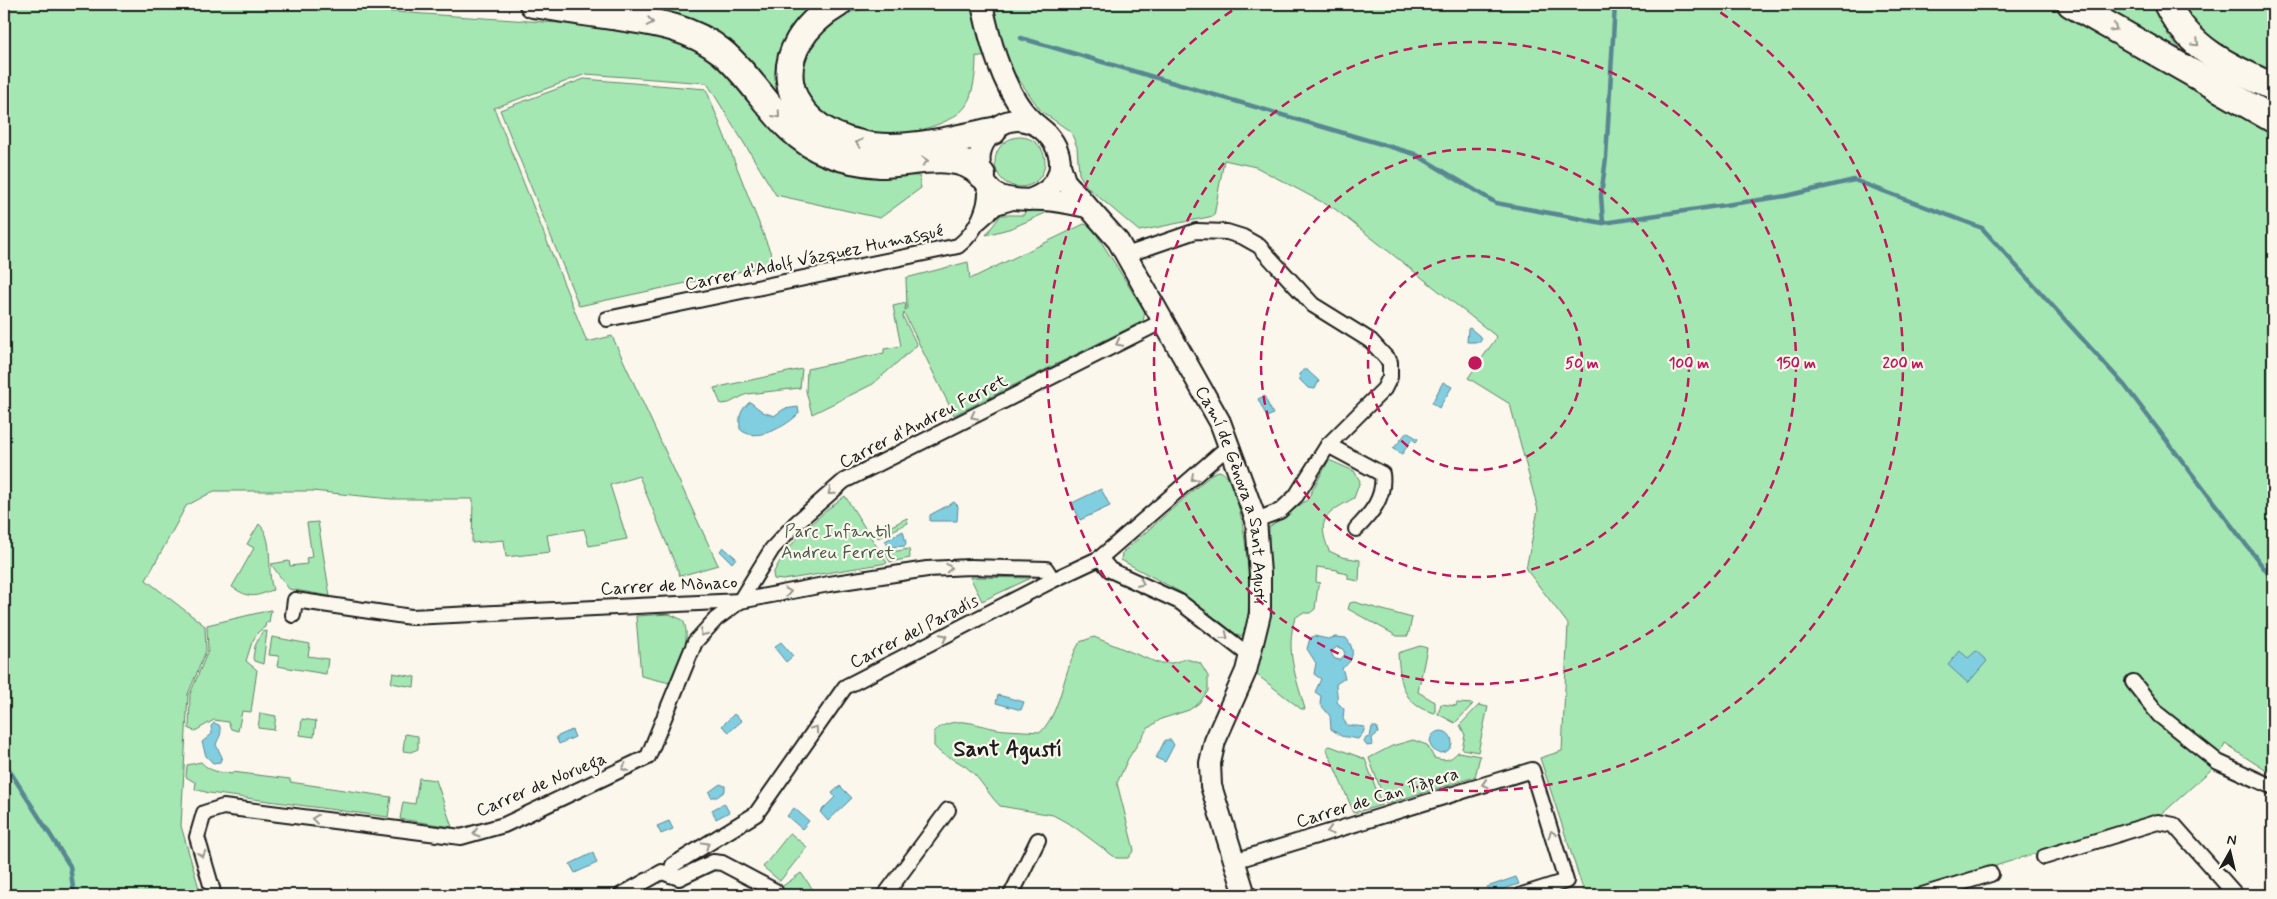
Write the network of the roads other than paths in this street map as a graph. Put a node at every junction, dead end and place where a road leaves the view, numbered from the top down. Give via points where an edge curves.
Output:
1 (533, 4) edge
2 (838, 4) edge
3 (982, 4) edge
4 (2072, 4) edge
5 (2167, 4) edge
6 (994, 54) junction
7 (2273, 86) edge
8 (2273, 119) edge
9 (1038, 126) junction
10 (993, 131) junction
11 (1060, 165) junction
12 (983, 178) junction
13 (1022, 201) junction
14 (1087, 207) junction
15 (975, 226) junction
16 (1126, 255) junction
17 (606, 319) dead end
18 (1162, 321) junction
19 (1230, 445) junction
20 (1328, 445) junction
21 (1256, 520) junction
22 (1356, 529) dead end
23 (1100, 558) junction
24 (1053, 580) junction
25 (740, 601) junction
26 (293, 615) dead end
27 (1250, 656) junction
28 (2133, 682) dead end
29 (2273, 787) edge
30 (948, 810) dead end
31 (1038, 840) dead end
32 (2044, 856) dead end
33 (1234, 861) junction
34 (670, 874) junction
35 (1991, 874) dead end
36 (214, 895) edge
37 (621, 895) edge
38 (778, 895) edge
39 (884, 895) edge
40 (1010, 895) edge
41 (1245, 895) edge
42 (1522, 895) edge
43 (1922, 895) edge
44 (2236, 895) edge

1 -> 12 highway via 656,23 694,34 715,47 738,68 777,117 827,152 880,164 964,162 971,164
10 -> 2 highway via 884,147 846,140 813,123 793,90 790,75 792,58 797,42 812,22
3 - 6 street
4 -> 8 highway
5 -> 7 highway via 2182,28 2203,50 2230,67
6 - 9 street via 1014,100
6 - 10 street via 1001,102 999,120
9 - 10 street via 1015,121
9 - 11 street via 1049,133 1057,145
10 - 12 street via 979,159
11 - 13 street via 1053,184 1041,195
11 - 14 street, Camí de Gènova a Sant Agustí via 1065,181
12 - 13 street via 996,194
12 - 15 street, Carrer d'Adolf Vázquez Humasqué via 987,190
13 - 14 street via 1056,201
13 - 15 street via 996,207
14 - 16 street, Camí de Gènova a Sant Agustí via 1110,231
15 - 17 street, Carrer d'Adolf Vázquez Humasqué via 958,246
16 - 18 street, Camí de Gènova a Sant Agustí
16 - 20 street via 1196,231 1227,232 1243,237 1259,246 1313,305 1378,348 1390,362 1388,383
18 - 19 street, Camí de Gènova a Sant Agustí
18 -> 25 street, Carrer d'Andreu Ferret via 844,481 794,524 772,549
19 - 21 street, Camí de Gènova a Sant Agustí
19 -> 23 street
20 - 21 street via 1296,496 1280,511
20 - 22 street via 1382,474 1384,488 1370,515
21 - 27 street, Camí de Gènova a Sant Agustí via 1260,614
23 - 24 street, Carrer del Paradís
23 -> 27 street via 1110,570 1180,602
25 -> 24 street, Carrer de Mònaco via 927,569 1046,569
34 -> 24 street, Carrer del Paradís via 673,865 756,814 845,686
25 - 26 street, Carrer de Mònaco via 411,618 295,600
25 -> 36 street, Carrer de Noruega via 716,618 695,642 648,757 504,825 461,837 223,807 204,813 197,837
27 - 33 street, Camí de Gènova a Sant Agustí via 1215,741 1210,763 1212,786
28 - 29 street via 2159,715 2218,762
30 - 39 street
31 - 40 street
32 - 44 street via 2158,822 2174,825
33 - 41 street, Camí de Gènova a Sant Agustí
42 -> 33 street, Carrer de Can Tàpera via 1566,881 1532,770
34 - 37 street via 662,872
34 - 38 street via 679,878 713,862 722,863
35 - 43 street

